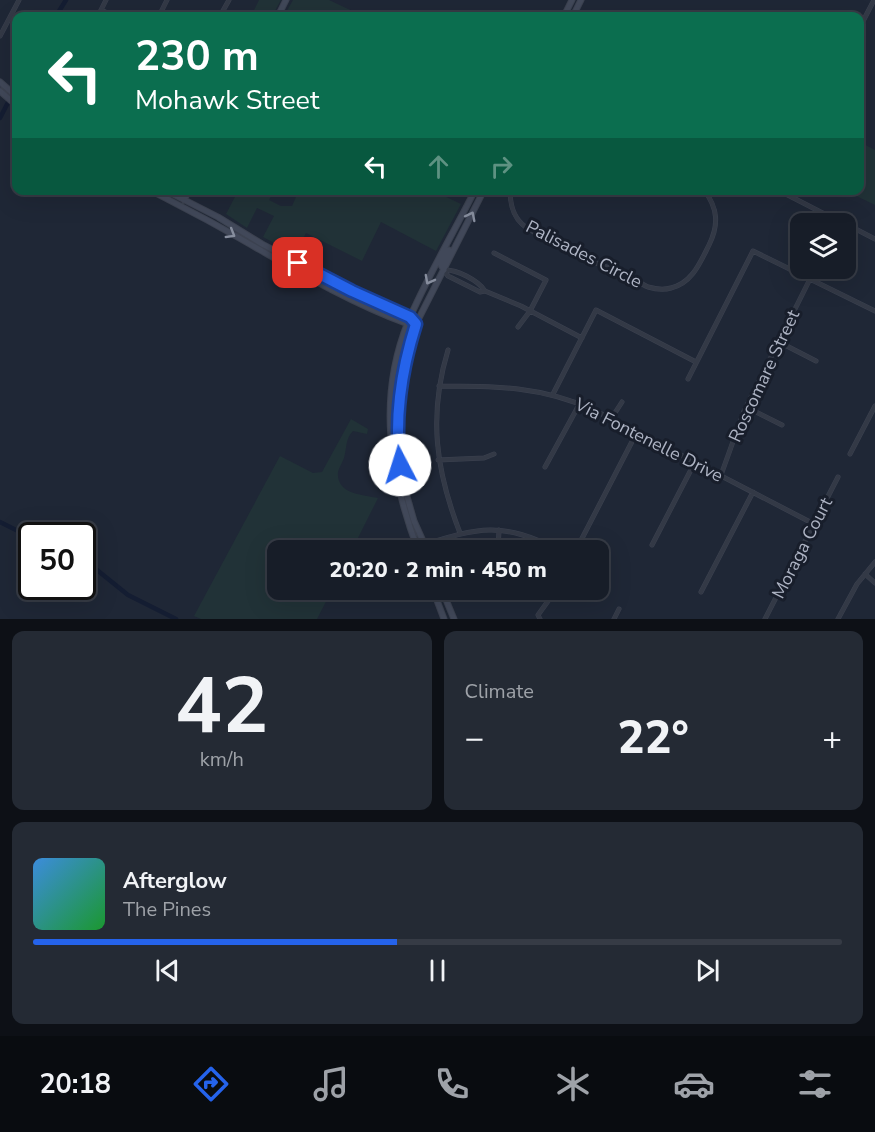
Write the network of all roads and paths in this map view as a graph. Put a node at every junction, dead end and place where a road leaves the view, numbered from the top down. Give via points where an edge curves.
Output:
1 (106, 0) edge
2 (874, 0) edge
3 (101, 10) joint
4 (105, 12) edge
5 (12, 13) edge
6 (864, 19) edge
7 (0, 36) edge
8 (0, 82) edge
9 (0, 91) edge
10 (12, 93) edge
11 (12, 101) edge
12 (160, 195) edge
13 (166, 195) edge
14 (174, 195) edge
15 (186, 195) edge
16 (472, 195) edge
17 (482, 195) edge
18 (510, 195) edge
19 (707, 195) edge
20 (788, 195) edge
21 (184, 200) junction
22 (823, 213) edge
23 (457, 226) junction
24 (856, 230) edge
25 (875, 239) edge
26 (494, 253) dead end
27 (790, 269) edge
28 (444, 270) junction
29 (810, 279) joint
30 (530, 311) junction
31 (875, 311) edge
32 (409, 320) junction
33 (416, 324) junction
34 (518, 327) dead end
35 (582, 338) junction
36 (779, 342) junction
37 (448, 350) dead end
38 (816, 361) dead end
39 (696, 362) junction
40 (688, 379) dead end
41 (439, 386) junction
42 (553, 394) junction
43 (622, 402) dead end
44 (580, 404) junction
45 (875, 406) edge
46 (746, 407) junction
47 (611, 419) junction
48 (782, 425) dead end
49 (637, 432) junction
50 (494, 454) dead end
51 (850, 454) dead end
52 (438, 460) junction
53 (695, 462) junction
54 (545, 467) dead end
55 (721, 475) junction
56 (838, 477) dead end
57 (753, 492) junction
58 (814, 524) junction
59 (500, 530) junction
60 (460, 533) junction
61 (414, 540) edge
62 (423, 540) edge
63 (443, 540) edge
64 (499, 540) edge
65 (538, 540) edge
66 (581, 540) edge
67 (652, 545) dead end
68 (875, 562) edge
69 (866, 574) junction
70 (875, 583) edge
71 (701, 592) dead end
72 (437, 600) edge
73 (446, 600) edge
74 (550, 600) edge
75 (619, 609) dead end
76 (539, 617) edge
77 (444, 619) edge
78 (454, 619) edge
79 (614, 619) edge
80 (765, 619) edge
81 (838, 619) edge

1 - 3 street
2 - 6 street
3 - 4 street
5 - 7 street
8 - 10 main road
9 - 11 main road
12 -> 32 main road via 338,293
13 - 21 main road
14 - 21 main road
15 - 21 main road
16 - 23 main road
28 -> 17 main road
18 - 19 street, Palisades Circle via 513,213 529,230 649,287 661,289 672,288 692,276 712,238 716,218
20 - 22 street
21 - 32 main road
23 - 28 main road via 441,265
23 -> 32 main road
24 - 25 street
26 - 30 street via 546,280
27 - 39 street via 753,251
28 - 30 street via 451,269 485,291
28 - 33 main road
29 - 31 street
29 - 36 street, Roscomare Street
30 - 34 street
30 - 35 street
32 - 33 main road
32 - 61 main road via 394,374 390,428 396,484
33 - 62 main road via 401,378 398,447 406,494
35 - 39 street via 596,310
35 - 42 street
36 - 38 street
36 - 46 street, Roscomare Street
37 - 41 street
39 - 40 street
41 - 42 street, Via Fontenelle Drive via 517,387
41 - 52 street
42 - 44 street, Via Fontenelle Drive
43 - 47 street
44 - 47 street, Via Fontenelle Drive
44 - 54 street
45 - 51 street
46 - 48 street
46 - 55 street, Roscomare Street
47 - 49 street, Via Fontenelle Drive
49 - 53 street, Via Fontenelle Drive
49 - 66 street
50 - 52 street
52 - 60 street
53 - 55 street, Via Fontenelle Drive
53 - 67 street
55 - 57 street, Via Fontenelle Drive
56 - 58 street, Moraga Court
57 - 58 street, Via Fontenelle Drive
57 - 71 street
58 - 80 street, Moraga Court
59 - 60 street
59 - 64 street
59 - 65 street
60 - 63 street
68 - 69 street
69 - 70 street
69 - 81 street
72 - 77 main road
73 - 78 main road
74 - 76 street
75 - 79 street

